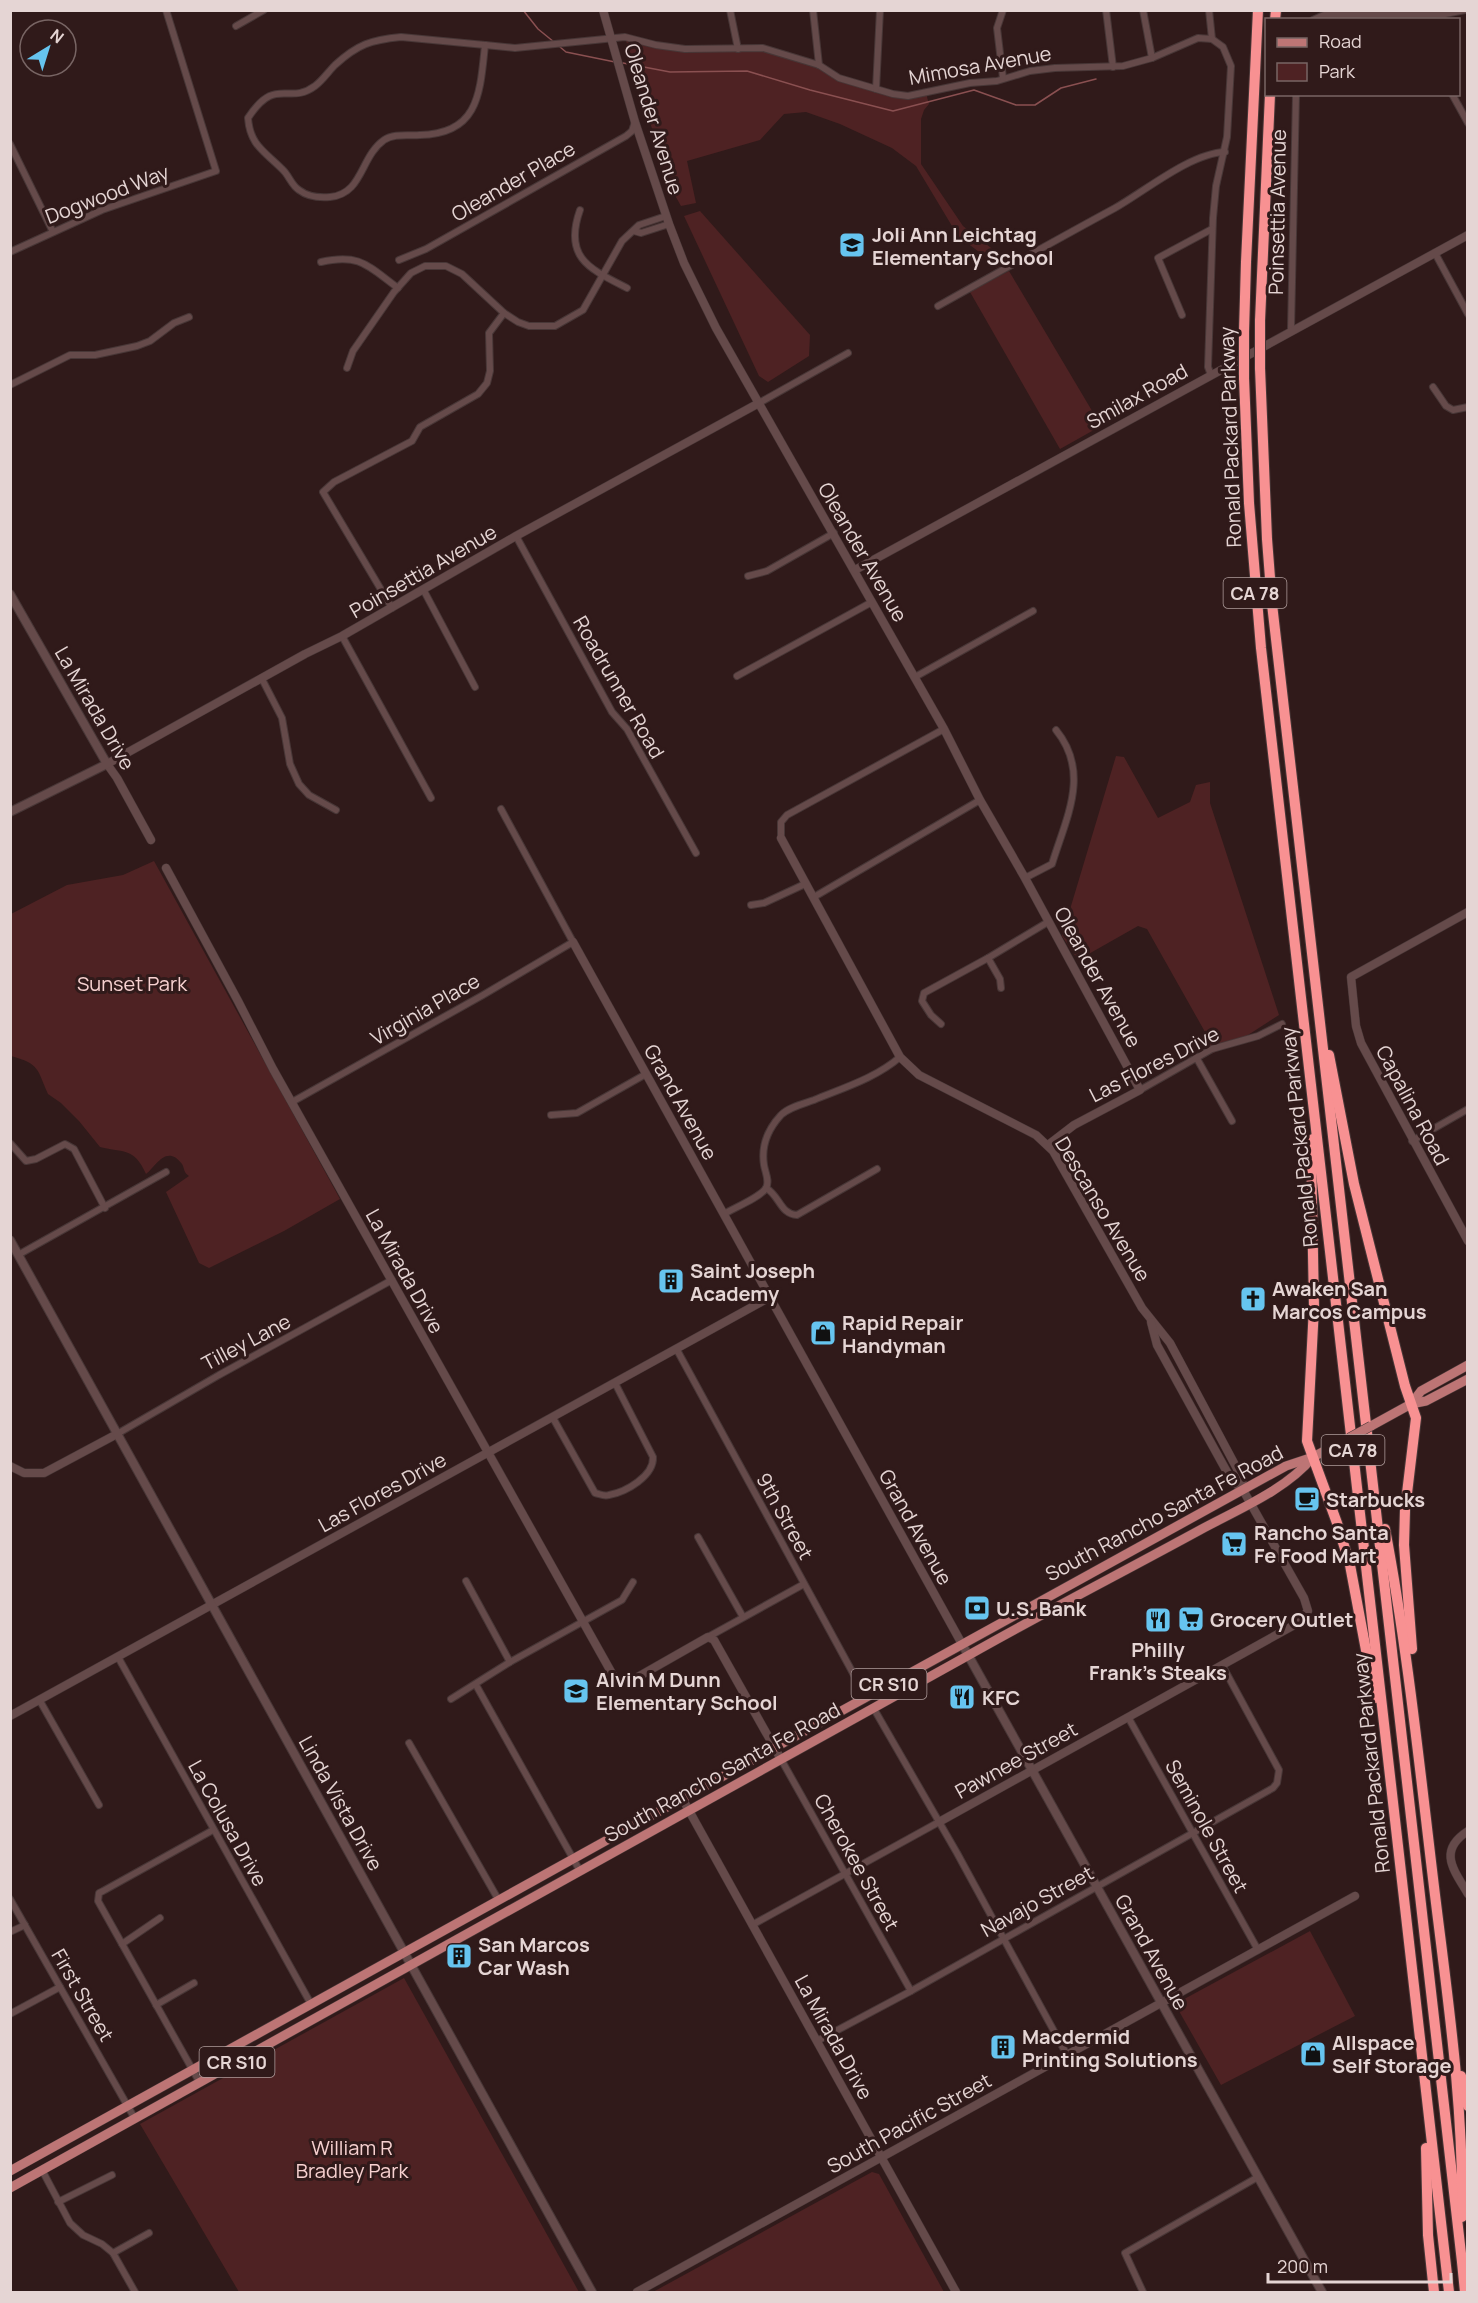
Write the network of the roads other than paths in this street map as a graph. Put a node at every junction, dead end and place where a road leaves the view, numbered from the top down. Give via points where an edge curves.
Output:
1 (166, 10) edge
2 (264, 10) edge
3 (603, 10) edge
4 (730, 10) edge
5 (813, 10) edge
6 (880, 10) edge
7 (1003, 10) edge
8 (1106, 10) edge
9 (1143, 10) edge
10 (1209, 10) edge
11 (1258, 10) edge
12 (1465, 10) edge
13 (1445, 12) edge
14 (1388, 13) edge
15 (1409, 17) edge
16 (1317, 18) edge
17 (236, 26) dead end
18 (611, 37) junction
19 (1212, 39) junction
20 (485, 45) junction
21 (738, 49) junction
22 (1152, 58) junction
23 (819, 65) junction
24 (1113, 67) junction
25 (1003, 78) junction
26 (876, 89) junction
27 (1270, 96) edge
28 (1296, 96) edge
29 (1453, 96) edge
30 (635, 122) junction
31 (1467, 123) edge
32 (10, 144) edge
33 (1225, 152) junction
34 (580, 210) dead end
35 (668, 220) junction
36 (1212, 229) junction
37 (53, 232) junction
38 (1467, 235) edge
39 (10, 252) edge
40 (1435, 254) junction
41 (399, 260) dead end
42 (321, 262) dead end
43 (603, 276) junction
44 (398, 288) junction
45 (627, 288) dead end
46 (938, 306) dead end
47 (504, 313) junction
48 (1467, 314) edge
49 (1182, 315) dead end
50 (189, 317) dead end
51 (1291, 330) junction
52 (848, 353) dead end
53 (347, 368) dead end
54 (1211, 375) junction
55 (10, 385) edge
56 (1433, 387) dead end
57 (759, 403) junction
58 (1467, 407) edge
59 (834, 533) junction
60 (516, 536) junction
61 (855, 570) junction
62 (748, 576) dead end
63 (423, 589) junction
64 (10, 594) edge
65 (873, 602) junction
66 (392, 608) junction
67 (1033, 611) dead end
68 (342, 636) junction
69 (737, 676) dead end
70 (915, 677) junction
71 (262, 678) junction
72 (475, 687) dead end
73 (944, 729) junction
74 (1056, 730) dead end
75 (107, 764) junction
76 (431, 798) dead end
77 (980, 800) junction
78 (501, 809) dead end
79 (336, 810) dead end
80 (10, 812) edge
81 (781, 838) joint
82 (151, 840) dead end
83 (696, 853) dead end
84 (166, 868) dead end
85 (1025, 878) junction
86 (805, 884) junction
87 (814, 897) junction
88 (751, 905) dead end
89 (1467, 912) edge
90 (1048, 922) junction
91 (573, 942) junction
92 (988, 958) junction
93 (1315, 978) junction
94 (1001, 988) dead end
95 (941, 1024) dead end
96 (1282, 1024) dead end
97 (900, 1057) junction
98 (1196, 1058) junction
99 (646, 1074) junction
100 (1140, 1090) junction
101 (292, 1102) junction
102 (1467, 1109) edge
103 (551, 1115) dead end
104 (1232, 1121) dead end
105 (1316, 1128) junction
106 (1412, 1141) junction
107 (10, 1143) edge
108 (1048, 1145) junction
109 (877, 1169) dead end
110 (166, 1172) dead end
111 (766, 1188) junction
112 (105, 1208) junction
113 (724, 1214) junction
114 (10, 1240) edge
115 (1467, 1241) edge
116 (18, 1255) junction
117 (392, 1280) junction
118 (770, 1297) junction
119 (1151, 1321) junction
120 (677, 1350) junction
121 (1467, 1365) edge
122 (1467, 1379) edge
123 (615, 1383) junction
124 (1412, 1404) junction
125 (553, 1418) junction
126 (117, 1434) junction
127 (1369, 1449) junction
128 (489, 1453) junction
129 (1313, 1457) junction
130 (10, 1466) edge
131 (1243, 1490) junction
132 (1250, 1502) junction
133 (698, 1537) dead end
134 (466, 1581) dead end
135 (633, 1582) dead end
136 (804, 1584) junction
137 (1045, 1598) junction
138 (213, 1606) junction
139 (743, 1617) junction
140 (1033, 1621) junction
141 (584, 1622) junction
142 (1296, 1624) joint
143 (708, 1637) junction
144 (962, 1644) junction
145 (969, 1655) junction
146 (118, 1657) junction
147 (510, 1662) junction
148 (1222, 1665) junction
149 (476, 1685) junction
150 (866, 1696) junction
151 (451, 1699) dead end
152 (40, 1701) junction
153 (874, 1709) junction
154 (1413, 1709) junction
155 (10, 1716) edge
156 (1128, 1717) junction
157 (409, 1743) dead end
158 (775, 1748) junction
159 (782, 1761) junction
160 (1032, 1770) junction
161 (1390, 1772) junction
162 (682, 1798) junction
163 (99, 1805) dead end
164 (689, 1811) junction
165 (939, 1822) junction
166 (213, 1830) junction
167 (1467, 1832) edge
168 (1192, 1833) junction
169 (573, 1858) junction
170 (580, 1871) junction
171 (845, 1874) junction
172 (1097, 1887) junction
173 (1467, 1894) edge
174 (1355, 1896) dead end
175 (10, 1899) edge
176 (498, 1899) junction
177 (160, 1918) dead end
178 (25, 1925) junction
179 (752, 1925) junction
180 (10, 1932) edge
181 (1003, 1939) junction
182 (122, 1944) junction
183 (1258, 1950) junction
184 (404, 1952) junction
185 (412, 1965) junction
186 (194, 1983) dead end
187 (60, 1987) junction
188 (911, 1991) junction
189 (1162, 2003) junction
190 (311, 2004) junction
191 (156, 2005) junction
192 (10, 2014) edge
193 (1419, 2031) junction
194 (1452, 2032) junction
195 (817, 2041) junction
196 (1067, 2055) junction
197 (192, 2070) junction
198 (200, 2083) junction
199 (128, 2106) junction
200 (1467, 2106) edge
201 (135, 2119) junction
202 (881, 2158) junction
203 (10, 2170) edge
204 (42, 2170) junction
205 (112, 2175) dead end
206 (1258, 2177) junction
207 (10, 2188) edge
208 (58, 2202) junction
209 (149, 2233) dead end
210 (112, 2253) junction
211 (1462, 2262) junction
212 (1467, 2284) edge
213 (135, 2292) edge
214 (592, 2292) edge
215 (637, 2292) edge
216 (956, 2292) edge
217 (1143, 2292) edge
218 (1322, 2292) edge
219 (1434, 2292) edge
220 (1450, 2292) edge
221 (1466, 2292) edge

1 - 37 street, Dogwood Way via 216,171 102,210
2 - 17 street
3 - 18 street, Oleander Avenue
4 - 21 street
5 - 23 street
6 - 26 street
7 - 25 street via 997,28
8 - 24 street
9 - 22 street
10 - 19 street
11 - 105 highway, Ronald Packard Parkway / CA 78, bridge via 1244,332 1254,581
12 - 13 street
13 - 15 street
14 - 15 street
14 - 16 street
18 - 20 street, Mimosa Avenue via 515,48
18 - 21 street, Mimosa Avenue via 685,49
18 - 30 street, Oleander Avenue
19 - 22 street, Mimosa Avenue via 1198,38
19 - 33 street via 1223,47 1231,66
20 - 20 street, Mimosa Avenue via 401,37 372,40 335,65 315,86 293,94 279,92 264,97 248,118 249,133 298,190 320,198 337,196 356,184 378,144 386,138 441,134 460,125 479,95
21 - 23 street, Mimosa Avenue via 763,48
22 - 24 street, Mimosa Avenue
23 - 26 street, Mimosa Avenue via 839,78
24 - 25 street, Mimosa Avenue via 1055,68
25 - 26 street, Mimosa Avenue via 915,95
27 - 93 highway, Ronald Packard Parkway / CA 78, bridge via 1260,321 1266,539
28 - 51 street, Poinsettia Avenue
29 - 31 street
30 - 35 street, Oleander Avenue
30 - 41 street, Oleander Place via 626,136 426,249
32 - 37 street
33 - 36 street via 1216,186
33 - 46 street via 1207,155 1173,172
34 - 43 street via 575,225 576,249 588,266
35 - 43 street via 639,225 622,242
35 - 57 street, Oleander Avenue via 716,328
36 - 49 street via 1158,258
36 - 54 street via 1208,367
37 - 39 street, Dogwood Way
38 - 40 street, Smilax Road
40 - 48 street
40 - 51 street, Smilax Road
42 - 44 street via 341,257 357,260
43 - 45 street
43 - 47 street via 583,310 555,326 529,326
44 - 47 street via 411,273 424,266 446,266 462,274
44 - 53 street via 353,351
47 - 66 street via 489,333 490,371 478,394 420,427 412,441 334,482 323,492
50 - 55 street via 137,346 95,355 70,355
51 - 54 street, Smilax Road
52 - 57 street, Poinsettia Avenue
54 - 61 street, Smilax Road
56 - 58 street via 1446,406 1453,410
57 - 59 street, Oleander Avenue
57 - 60 street, Poinsettia Avenue
59 - 61 street, Oleander Avenue
59 - 62 street via 767,571
60 - 63 street, Poinsettia Avenue
60 - 83 street, Roadrunner Road via 612,712 627,729
61 - 65 street, Oleander Avenue
63 - 66 street, Poinsettia Avenue
63 - 72 street
64 - 75 main road, La Mirada Drive
65 - 69 street
65 - 70 street, Oleander Avenue
66 - 68 street, Poinsettia Avenue
67 - 70 street
68 - 71 street, Poinsettia Avenue
68 - 76 street
70 - 73 street, Oleander Avenue
71 - 75 street, Poinsettia Avenue
71 - 79 street via 282,718 290,764 299,784 309,795
73 - 77 street, Oleander Avenue
73 - 81 street via 787,815 781,822
74 - 85 street via 1069,749 1074,788 1052,864
75 - 80 main road, Poinsettia Avenue
75 - 82 street, La Mirada Drive
77 - 85 street, Oleander Avenue
77 - 87 street
78 - 91 street, Grand Avenue
81 - 86 street, Descanso Avenue
84 - 101 street, La Mirada Drive
85 - 90 street, Oleander Avenue
86 - 87 street, Descanso Avenue
86 - 88 street
87 - 97 street, Descanso Avenue
89 - 106 street, Capalina Road via 1352,977 1361,1043
90 - 92 street
90 - 100 street, Oleander Avenue
91 - 99 street, Grand Avenue
91 - 101 street, Virginia Place
92 - 94 street
92 - 95 street via 924,993 922,1001
93 - 124 highway via 1354,1184
93 - 127 highway, Ronald Packard Parkway / CA 78
96 - 98 street, Las Flores Drive
97 - 108 street, Descanso Avenue via 919,1075 1036,1135
97 - 111 street via 860,1081 784,1113 772,1125 763,1149
98 - 100 street, Las Flores Drive
98 - 104 street
99 - 103 street via 577,1113
99 - 113 street, Grand Avenue
100 - 108 street, Las Flores Drive via 1074,1125
101 - 117 street, La Mirada Drive
102 - 106 street
105 - 129 highway via 1311,1149 1314,1307 1307,1441
105 - 161 highway, Ronald Packard Parkway / CA 78
106 - 115 street, Capalina Road
107 - 112 street via 26,1161 36,1160 65,1144 74,1149
108 - 119 street, Descanso Avenue
109 - 111 street via 801,1214 784,1211
110 - 112 street
111 - 113 street
112 - 116 street
113 - 118 street, Grand Avenue
114 - 116 main road, Linda Vista Drive
116 - 126 main road, Linda Vista Drive
117 - 126 street, Tilley Lane
117 - 128 street, La Mirada Drive
118 - 120 street, Las Flores Drive
118 - 144 street, Grand Avenue
119 - 131 street, Descanso Avenue via 1174,1351 1242,1478
119 - 131 street via 1157,1345 1232,1481
120 - 123 street, Las Flores Drive
120 - 136 street, 9th Street
121 - 124 main road, CR S10 via 1421,1391
122 - 124 main road, CR S10 via 1426,1401
123 - 125 street, Las Flores Drive
123 - 125 street via 653,1457 648,1474 626,1488 608,1496 595,1493
124 - 129 main road, CR S10, bridge
124 - 154 highway via 1416,1418 1404,1545 1411,1615
125 - 128 street, Las Flores Drive
126 - 130 street via 44,1473 24,1473
126 - 138 main road, Linda Vista Drive
127 - 154 highway via 1398,1601
127 - 211 highway, Ronald Packard Parkway / CA 78
128 - 138 street, Las Flores Drive
128 - 141 street, La Mirada Drive
129 - 131 main road, South Rancho Santa Fe Road / CR S10
129 - 132 main road, South Rancho Santa Fe Road / CR S10 via 1301,1471
129 - 161 highway via 1350,1565
131 - 132 street, Descanso Avenue
131 - 137 main road, South Rancho Santa Fe Road / CR S10
132 - 140 main road, South Rancho Santa Fe Road / CR S10
132 - 142 street, Descanso Avenue via 1306,1604 1306,1615
133 - 139 street
134 - 147 street
135 - 141 street via 622,1600
136 - 139 street
136 - 150 street, 9th Street
137 - 140 main road
137 - 144 main road, South Rancho Santa Fe Road / CR S10
138 - 146 street, Las Flores Drive
138 - 184 main road, Linda Vista Drive
139 - 143 street
140 - 145 main road, South Rancho Santa Fe Road / CR S10
141 - 143 street, La Mirada Drive via 614,1677 624,1682
141 - 147 street
142 - 148 street, Pawnee Street
143 - 158 street, Cherokee Street via 714,1640
144 - 145 main road, Grand Avenue
144 - 150 main road, South Rancho Santa Fe Road / CR S10
145 - 153 main road, South Rancho Santa Fe Road / CR S10
145 - 160 main road, Grand Avenue
146 - 152 street, Las Flores Drive
146 - 166 street, La Colusa Drive
147 - 149 street
148 - 156 street, Pawnee Street
148 - 168 street, Navajo Street via 1279,1770 1277,1783
149 - 151 street
149 - 169 street
150 - 158 main road, South Rancho Santa Fe Road / CR S10
152 - 155 street, Las Flores Drive
152 - 163 street
153 - 159 main road, South Rancho Santa Fe Road / CR S10
153 - 165 street
154 - 194 highway
156 - 160 street, Pawnee Street
156 - 168 street, Seminole Street
157 - 176 street
158 - 159 street, Cherokee Street
158 - 162 main road, South Rancho Santa Fe Road / CR S10
159 - 164 main road, South Rancho Santa Fe Road / CR S10
159 - 171 street, Cherokee Street
160 - 165 street, Pawnee Street
160 - 172 main road, Grand Avenue
161 - 193 highway, Ronald Packard Parkway / CA 78
162 - 164 street, La Mirada Drive
162 - 169 main road, South Rancho Santa Fe Road / CR S10
164 - 170 main road, South Rancho Santa Fe Road / CR S10
164 - 179 street, La Mirada Drive
165 - 171 street, Pawnee Street
165 - 181 street
166 - 182 street via 99,1893 98,1901
166 - 190 street, La Colusa Drive
167 - 173 street via 1451,1850 1452,1866
168 - 172 street, Navajo Street
168 - 183 street, Seminole Street
169 - 170 street
169 - 176 main road, South Rancho Santa Fe Road / CR S10
170 - 185 main road, South Rancho Santa Fe Road / CR S10
171 - 179 street, Pawnee Street
171 - 188 street, Cherokee Street
172 - 181 street, Navajo Street
172 - 189 main road, Grand Avenue
174 - 183 street, South Pacific Street
175 - 178 street, First Street
176 - 184 main road, South Rancho Santa Fe Road / CR S10
177 - 182 street
178 - 180 street
178 - 187 street, First Street
179 - 195 street, La Mirada Drive
181 - 188 street, Navajo Street
181 - 196 street
182 - 191 street
183 - 189 street, South Pacific Street
184 - 185 main road, Linda Vista Drive
184 - 190 main road, South Rancho Santa Fe Road / CR S10
185 - 198 main road, South Rancho Santa Fe Road / CR S10
185 - 214 main road, Linda Vista Drive
186 - 191 street
187 - 192 street
187 - 199 street, First Street
188 - 195 street, Navajo Street
189 - 196 street, South Pacific Street
189 - 206 main road, Grand Avenue
190 - 197 main road, South Rancho Santa Fe Road / CR S10
191 - 197 street
193 - 219 highway
193 - 220 highway, Ronald Packard Parkway / CA 78
194 - 200 highway
194 - 211 highway via 1463,2161
195 - 202 street, La Mirada Drive
196 - 202 street, South Pacific Street
197 - 198 street
197 - 199 main road, South Rancho Santa Fe Road / CR S10
198 - 201 main road, South Rancho Santa Fe Road / CR S10
199 - 201 street, First Street
199 - 203 main road, South Rancho Santa Fe Road / CR S10
201 - 204 main road, South Rancho Santa Fe Road / CR S10
202 - 215 street, South Pacific Street
202 - 216 street, La Mirada Drive
204 - 207 main road, South Rancho Santa Fe Road / CR S10
204 - 208 street
205 - 208 street
206 - 217 street via 1125,2253
206 - 218 main road, Grand Avenue
208 - 210 street via 70,2223
209 - 210 street
210 - 213 street
211 - 221 highway, Ronald Packard Parkway / CA 78, bridge
212 - 220 main road

